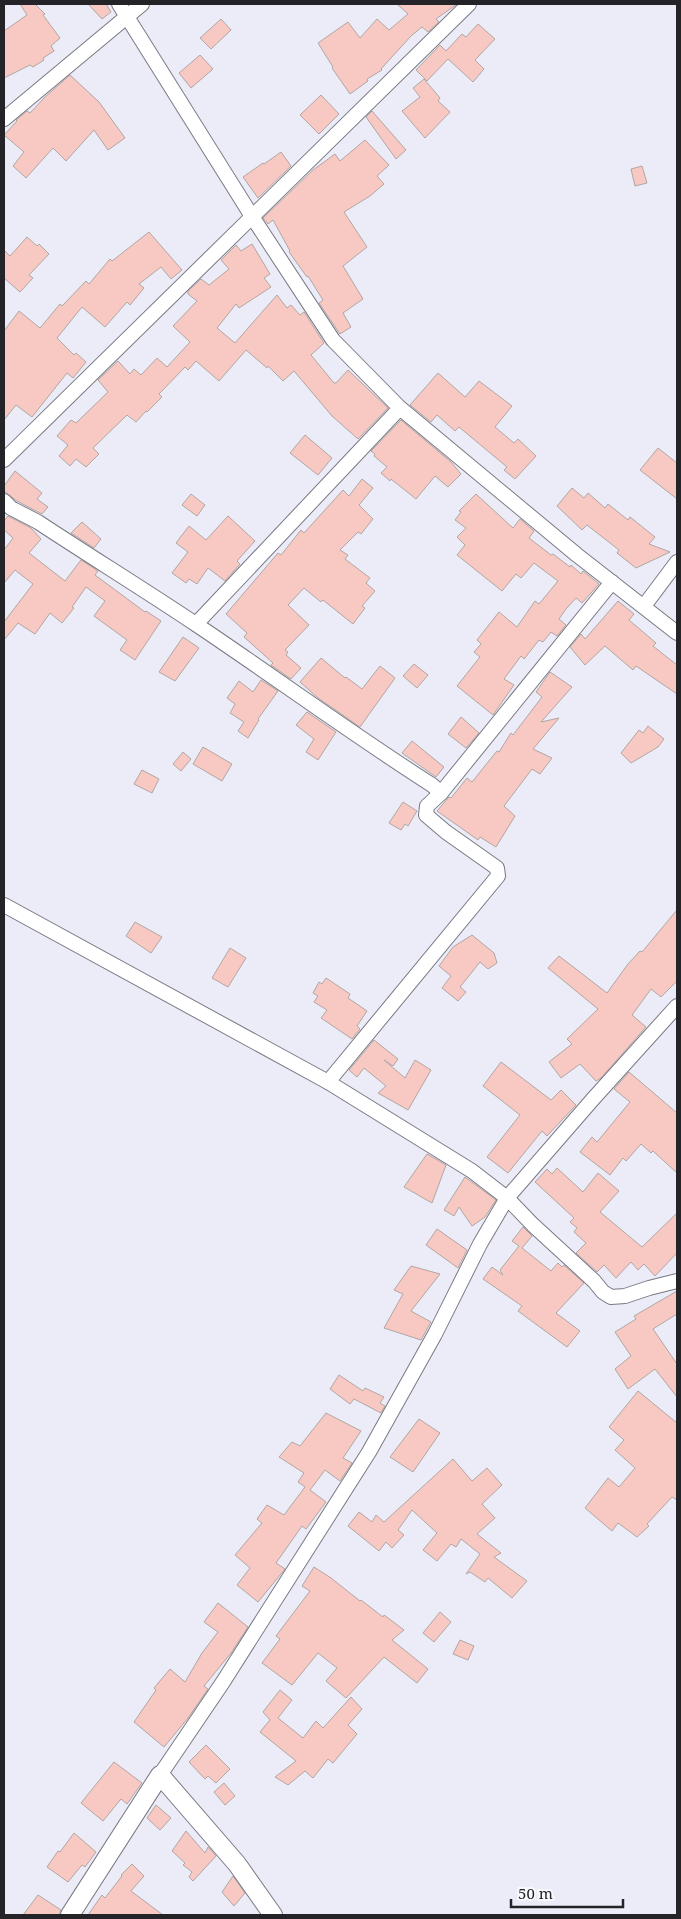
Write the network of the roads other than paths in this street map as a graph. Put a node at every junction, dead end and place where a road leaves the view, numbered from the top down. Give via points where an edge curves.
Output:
1 (119, 4) edge
2 (142, 4) edge
3 (469, 4) edge
4 (126, 16) junction
5 (4, 119) edge
6 (253, 218) junction
7 (400, 408) junction
8 (4, 460) edge
9 (6, 508) edge
10 (677, 562) edge
11 (612, 582) junction
12 (644, 606) junction
13 (196, 624) junction
14 (677, 633) edge
15 (441, 793) junction
16 (4, 906) edge
17 (677, 1006) edge
18 (328, 1082) junction
19 (508, 1198) junction
20 (677, 1281) edge
21 (160, 1775) junction
22 (70, 1915) edge
23 (273, 1915) edge

1 - 4 street
2 - 4 street
3 - 6 street
4 - 5 street
4 - 6 street
6 - 7 street via 333,340
6 - 8 street
7 - 11 street
7 - 13 street
9 - 13 street via 38,522
10 - 12 street
11 - 12 street
11 - 15 street
12 - 14 street
13 - 15 street
15 - 18 street via 427,806 426,815 497,868 498,876
16 - 18 street
17 - 19 street
18 - 19 street via 472,1171
19 - 20 street via 611,1297 626,1296
19 - 21 street via 369,1452
21 - 22 street
21 - 23 street via 238,1864

